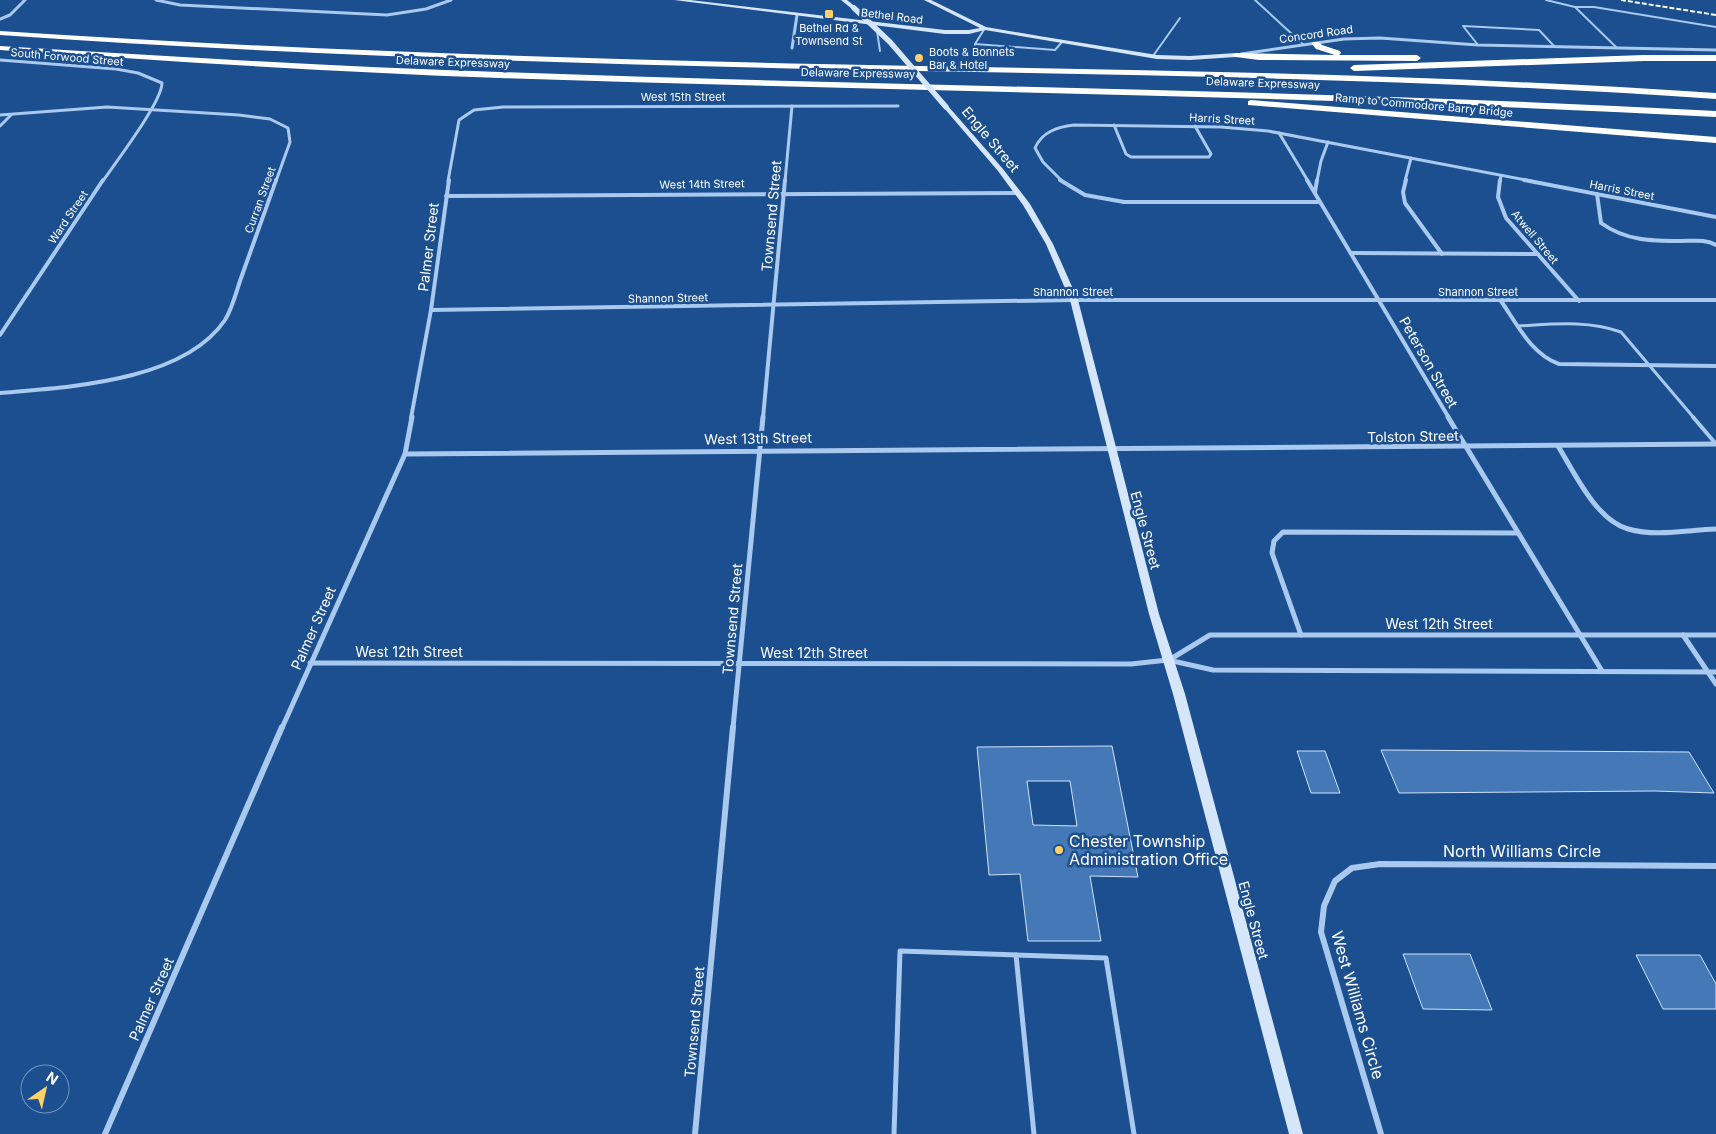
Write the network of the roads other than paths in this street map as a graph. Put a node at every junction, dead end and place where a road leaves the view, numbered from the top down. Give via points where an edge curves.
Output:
1 (25, 0) edge
2 (156, 0) edge
3 (451, 0) edge
4 (677, 0) edge
5 (844, 0) edge
6 (927, 0) edge
7 (1254, 0) edge
8 (1546, 0) edge
9 (700, 1) edge
10 (1575, 7) junction
11 (797, 15) junction
12 (1180, 18) dead end
13 (0, 19) edge
14 (876, 24) junction
15 (1716, 27) edge
16 (985, 28) junction
17 (0, 33) edge
18 (1062, 42) junction
19 (975, 44) junction
20 (1316, 44) junction
21 (1304, 45) junction
22 (1478, 45) junction
23 (1554, 46) junction
24 (1616, 47) junction
25 (0, 48) edge
26 (792, 48) dead end
27 (1716, 50) edge
28 (880, 51) dead end
29 (975, 53) dead end
30 (1236, 55) junction
31 (1153, 56) junction
32 (1361, 57) junction
33 (1644, 58) junction
34 (1716, 58) edge
35 (0, 60) edge
36 (868, 67) junction
37 (980, 87) junction
38 (1716, 96) edge
39 (792, 106) junction
40 (898, 106) dead end
41 (151, 109) junction
42 (469, 113) joint
43 (1716, 114) edge
44 (0, 115) edge
45 (11, 115) junction
46 (1114, 125) junction
47 (0, 126) edge
48 (1196, 126) junction
49 (1280, 133) junction
50 (1716, 140) edge
51 (1328, 142) junction
52 (1411, 158) junction
53 (1501, 176) junction
54 (784, 192) junction
55 (1019, 193) junction
56 (1315, 193) junction
57 (1597, 194) junction
58 (446, 196) junction
59 (1319, 202) junction
60 (1716, 217) edge
61 (1716, 245) edge
62 (1352, 253) junction
63 (1442, 254) junction
64 (1538, 254) junction
65 (1074, 300) junction
66 (1716, 300) edge
67 (1381, 301) junction
68 (1501, 301) junction
69 (1579, 301) junction
70 (773, 306) junction
71 (431, 310) junction
72 (1519, 326) junction
73 (0, 335) edge
74 (1650, 366) junction
75 (1716, 366) edge
76 (0, 393) edge
77 (1716, 444) edge
78 (1558, 446) junction
79 (1466, 447) junction
80 (1111, 448) junction
81 (760, 449) junction
82 (406, 454) junction
83 (1716, 529) edge
84 (1518, 533) junction
85 (1579, 633) junction
86 (1716, 634) edge
87 (1301, 635) junction
88 (1683, 635) junction
89 (1168, 660) junction
90 (310, 662) junction
91 (740, 662) junction
92 (1602, 671) junction
93 (1708, 672) junction
94 (1716, 672) edge
95 (1716, 684) edge
96 (1716, 866) edge
97 (1333, 884) joint
98 (1016, 955) junction
99 (105, 1134) edge
100 (695, 1134) edge
101 (894, 1134) edge
102 (1034, 1134) edge
103 (1134, 1134) edge
104 (1296, 1134) edge
105 (1381, 1134) edge

1 - 13 street via 10,15
2 - 3 street via 180,5 387,15 426,9
4 - 9 main road, Bethel Road
5 - 55 main road, Engle Street, bridge via 890,42
6 - 16 main road, Concord Road
7 - 21 lane
8 - 10 lane
9 - 11 main road, Bethel Road
10 - 15 lane via 1594,7
10 - 24 lane
11 - 14 main road, Bethel Road
11 - 26 street
12 - 31 lane
14 - 16 main road, Bethel Road via 945,32
14 - 28 lane
16 - 18 main road, Concord Road
16 - 19 lane
17 - 36 highway, Delaware Expressway via 206,46 507,58
18 - 19 lane via 1055,50
18 - 31 main road, Concord Road
19 - 29 lane
20 - 21 street, Concord Road
20 - 22 street, Concord Road via 1380,38
20 - 32 highway via 1336,53
21 - 30 street, Concord Road
22 - 23 street, Concord Road
22 - 23 lane via 1463,26 1539,30
23 - 24 street, Concord Road
24 - 27 street, Concord Road
25 - 37 highway, Delaware Expressway via 431,73
30 - 31 main road, Concord Road
30 - 32 highway
32 - 33 highway
33 - 34 highway
33 - 36 highway via 1393,68
35 - 41 street, South Forwood Street via 116,69 153,78 162,83 162,89
36 - 38 highway, Delaware Expressway via 1432,80
37 - 43 highway, Delaware Expressway via 1428,99
37 - 50 highway, Ramp to Commodore Barry Bridge via 1296,106
39 - 40 street, West 15th Street
39 - 42 street, West 15th Street via 503,107 482,108
39 - 54 street, Townsend Street
41 - 45 street, Curran Street via 107,107
41 - 73 street, Ward Street
41 - 76 street, Curran Street via 270,119 288,128 290,142 226,319 207,340 178,359 141,374 96,384
42 - 58 street, Palmer Street via 460,120
44 - 45 street, Curran Street
45 - 47 street
46 - 48 street, Harris Street
46 - 48 street via 1126,154 1131,157 1209,157 1212,154
46 - 59 street, Harris Street via 1059,127 1041,137 1035,148 1059,181 1093,198 1143,203
48 - 49 street, Harris Street
49 - 51 street, Harris Street
49 - 56 street, Peterson Street
51 - 52 street, Harris Street
51 - 56 street
52 - 53 street, Harris Street
52 - 63 street via 1403,192 1406,202
53 - 57 street, Harris Street
53 - 64 street, Atwell Street via 1498,197 1501,209
54 - 55 street, West 14th Street
54 - 58 street, West 14th Street
54 - 70 street, Townsend Street
55 - 65 main road, Engle Street via 1062,268
56 - 59 street, Peterson Street
57 - 60 street, Harris Street
57 - 61 street via 1601,223 1617,234 1639,240 1705,241
58 - 71 street, Palmer Street
59 - 62 street, Peterson Street
62 - 63 street
62 - 67 street, Peterson Street
63 - 64 street
64 - 69 street, Atwell Street
65 - 67 street, Shannon Street
65 - 70 street, Shannon Street
65 - 80 main road, Engle Street
66 - 69 street, Shannon Street
67 - 68 street, Shannon Street
67 - 79 street, Peterson Street
68 - 69 street, Shannon Street
68 - 72 street
70 - 71 street, Shannon Street
70 - 81 street, Townsend Street
71 - 82 street, Palmer Street
72 - 74 lane via 1612,328 1628,339
72 - 74 street via 1543,358 1550,362
74 - 75 street
74 - 77 lane
77 - 78 street, Tolston Street
78 - 79 street, Tolston Street
78 - 83 street via 1589,494 1615,523 1643,531
79 - 80 street, Tolston Street
79 - 84 street, Peterson Street
80 - 81 street, West 13th Street
80 - 89 main road, Engle Street
81 - 82 street, West 13th Street
81 - 91 street, Townsend Street
82 - 90 street, Palmer Street
84 - 85 street, Peterson Street
84 - 87 street via 1284,532 1275,537 1272,553
85 - 87 street, West 12th Street
85 - 88 street, West 12th Street
85 - 92 street, Peterson Street
86 - 88 street, West 12th Street
87 - 89 street, West 12th Street via 1210,635
88 - 93 street
89 - 91 street, West 12th Street via 1131,664
89 - 92 street, West 12th Street via 1213,670
89 - 104 main road, Engle Street
90 - 91 street, West 12th Street
90 - 99 street, Palmer Street
91 - 100 street, Townsend Street
92 - 93 street, West 12th Street
93 - 94 street, West 12th Street
93 - 95 street
96 - 97 street, North Williams Circle via 1380,864 1347,870
97 - 105 street, West Williams Circle via 1323,911 1321,932
98 - 101 lane via 900,951
98 - 102 lane
98 - 103 lane via 1106,958

